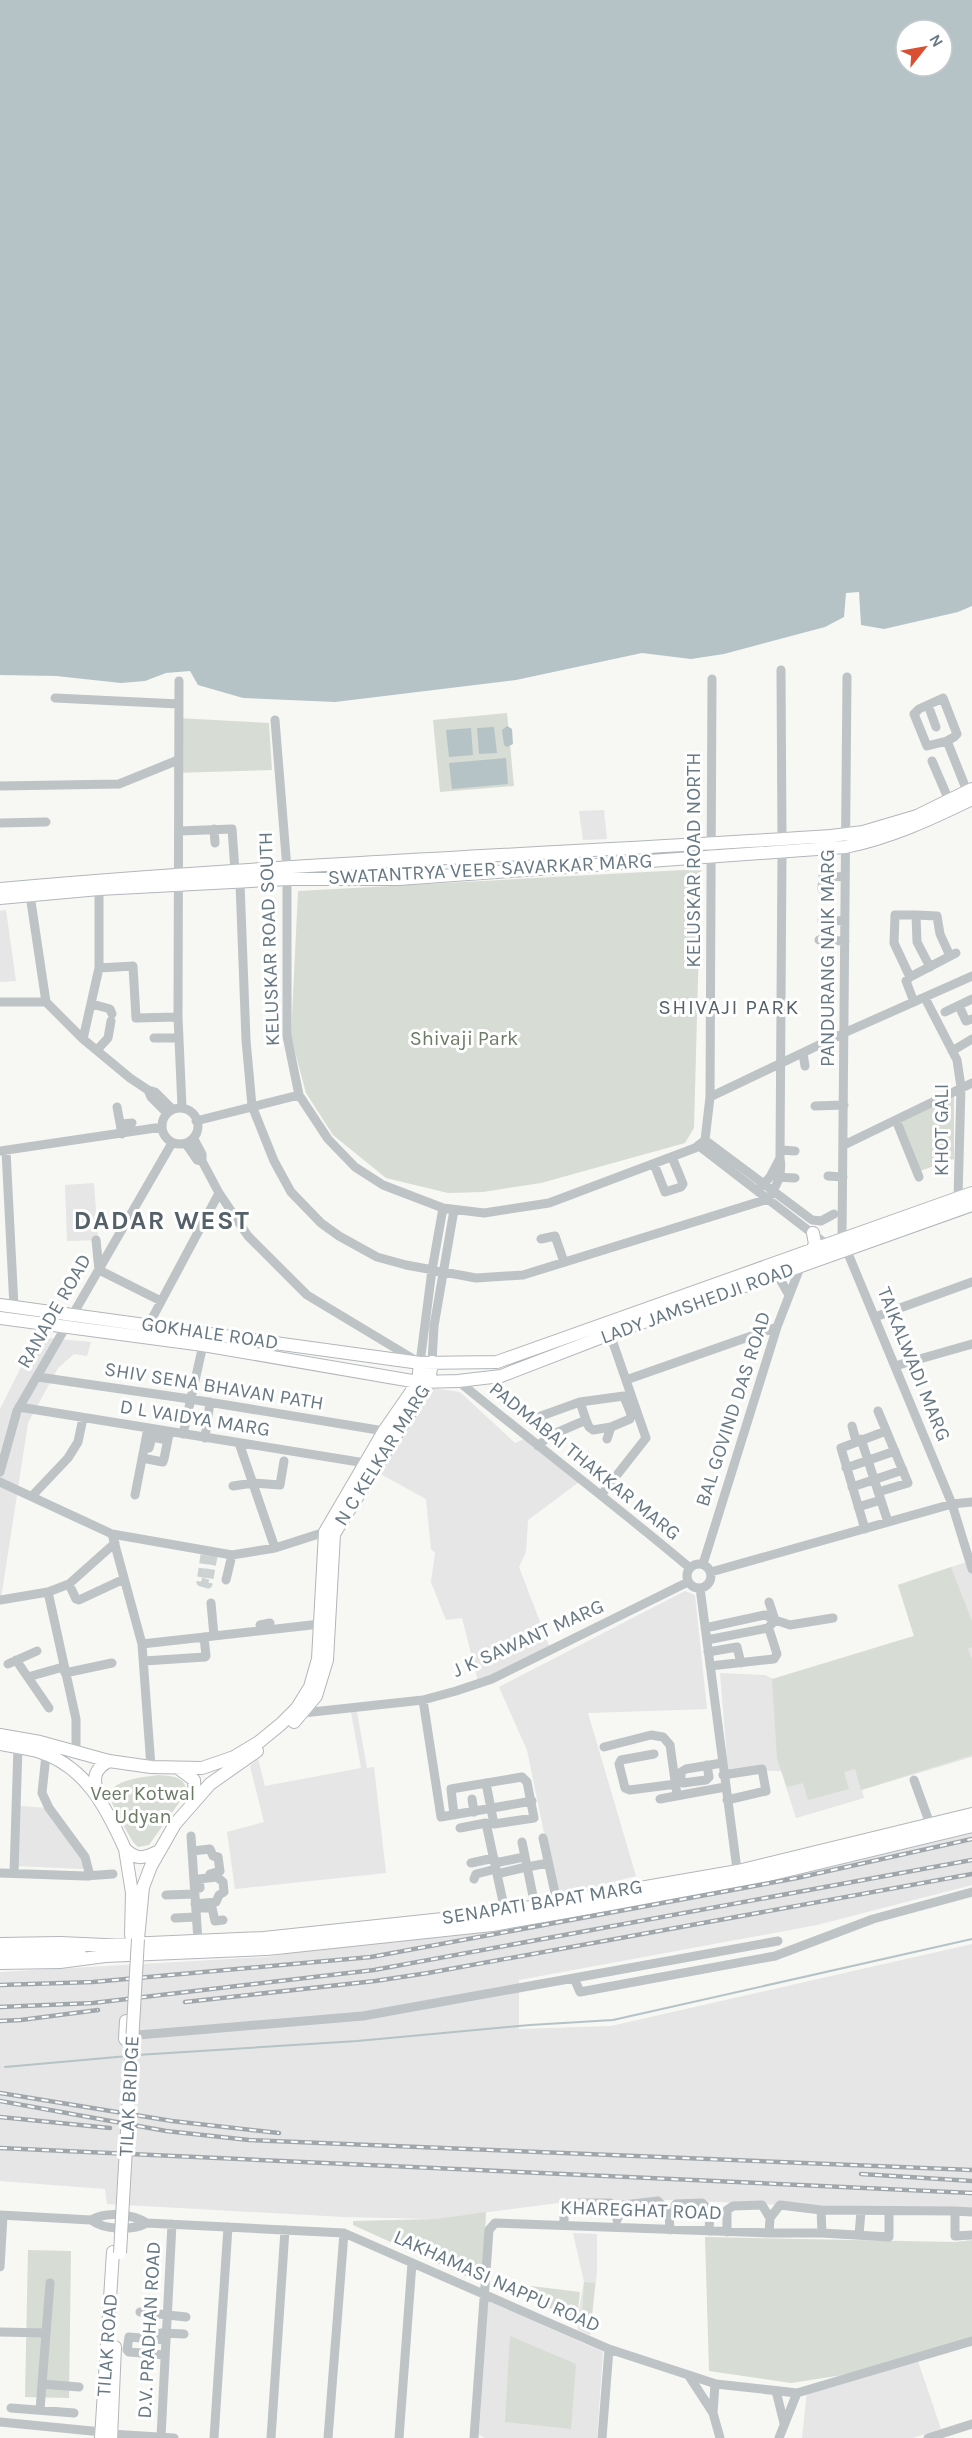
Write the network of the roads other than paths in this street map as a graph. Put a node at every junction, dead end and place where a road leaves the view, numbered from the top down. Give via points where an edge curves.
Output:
1 (781, 670) dead end
2 (847, 676) dead end
3 (712, 679) dead end
4 (179, 681) dead end
5 (55, 698) dead end
6 (179, 704) junction
7 (928, 705) junction
8 (275, 720) dead end
9 (936, 727) dead end
10 (947, 741) junction
11 (178, 760) junction
12 (932, 760) dead end
13 (0, 786) edge
14 (969, 792) edge
15 (948, 799) junction
16 (46, 822) dead end
17 (0, 823) edge
18 (214, 829) junction
19 (179, 831) junction
20 (846, 841) junction
21 (215, 843) dead end
22 (712, 843) junction
23 (782, 845) junction
24 (711, 857) junction
25 (288, 874) junction
26 (237, 877) junction
27 (845, 877) junction
28 (179, 880) junction
29 (0, 889) edge
30 (822, 889) dead end
31 (99, 890) junction
32 (30, 895) junction
33 (0, 898) edge
34 (916, 915) junction
35 (822, 920) dead end
36 (842, 921) junction
37 (819, 940) dead end
38 (841, 941) junction
39 (930, 967) junction
40 (99, 968) junction
41 (972, 976) edge
42 (910, 977) junction
43 (925, 998) junction
44 (972, 999) edge
45 (0, 1002) edge
46 (46, 1002) junction
47 (914, 1002) junction
48 (92, 1004) junction
49 (959, 1006) junction
50 (945, 1012) dead end
51 (178, 1017) junction
52 (971, 1021) edge
53 (844, 1033) junction
54 (173, 1037) junction
55 (154, 1038) dead end
56 (83, 1039) junction
57 (972, 1039) edge
58 (97, 1050) junction
59 (952, 1051) junction
60 (803, 1053) junction
61 (805, 1066) dead end
62 (779, 1070) junction
63 (791, 1075) dead end
64 (972, 1083) edge
65 (961, 1087) junction
66 (299, 1095) junction
67 (710, 1097) junction
68 (844, 1105) junction
69 (252, 1106) junction
70 (815, 1106) dead end
71 (118, 1107) dead end
72 (174, 1108) junction
73 (196, 1120) junction
74 (896, 1120) junction
75 (125, 1127) junction
76 (162, 1127) junction
77 (190, 1142) junction
78 (172, 1143) junction
79 (702, 1143) junction
80 (844, 1145) junction
81 (3, 1151) edge
82 (795, 1151) dead end
83 (780, 1154) junction
84 (672, 1157) junction
85 (654, 1164) junction
86 (828, 1176) dead end
87 (843, 1177) junction
88 (919, 1177) dead end
89 (781, 1178) junction
90 (795, 1179) dead end
91 (764, 1184) junction
92 (219, 1193) junction
93 (972, 1193) edge
94 (770, 1195) junction
95 (958, 1198) junction
96 (972, 1205) edge
97 (443, 1208) junction
98 (454, 1210) junction
99 (834, 1214) dead end
100 (810, 1227) junction
101 (541, 1239) dead end
102 (96, 1240) dead end
103 (839, 1246) junction
104 (812, 1250) junction
105 (564, 1262) junction
106 (801, 1265) junction
107 (99, 1270) junction
108 (432, 1270) junction
109 (443, 1272) junction
110 (777, 1274) junction
111 (972, 1282) edge
112 (789, 1295) junction
113 (161, 1301) junction
114 (0, 1305) edge
115 (14, 1307) junction
116 (73, 1315) junction
117 (875, 1317) junction
118 (0, 1318) edge
119 (148, 1326) junction
120 (66, 1327) junction
121 (777, 1328) junction
122 (610, 1334) junction
123 (972, 1344) edge
124 (203, 1345) junction
125 (426, 1362) junction
126 (895, 1366) junction
127 (38, 1377) junction
128 (626, 1380) junction
129 (458, 1381) junction
130 (424, 1382) junction
131 (628, 1396) junction
132 (190, 1399) junction
133 (210, 1402) junction
134 (580, 1402) junction
135 (19, 1407) junction
136 (878, 1411) dead end
137 (83, 1418) junction
138 (586, 1420) junction
139 (852, 1426) dead end
140 (611, 1427) junction
141 (148, 1428) junction
142 (384, 1431) junction
143 (886, 1431) junction
144 (183, 1434) junction
145 (166, 1436) junction
146 (549, 1436) junction
147 (205, 1438) junction
148 (607, 1439) dead end
149 (859, 1440) junction
150 (239, 1443) junction
151 (538, 1446) junction
152 (895, 1451) junction
153 (145, 1454) junction
154 (284, 1461) dead end
155 (868, 1461) junction
156 (365, 1463) junction
157 (846, 1468) junction
158 (903, 1470) junction
159 (0, 1472) edge
160 (874, 1480) junction
161 (0, 1482) edge
162 (253, 1483) junction
163 (233, 1486) dead end
164 (852, 1487) junction
165 (602, 1494) junction
166 (135, 1495) dead end
167 (32, 1496) junction
168 (880, 1496) junction
169 (972, 1502) edge
170 (952, 1504) junction
171 (858, 1507) junction
172 (888, 1522) junction
173 (865, 1528) junction
174 (325, 1532) junction
175 (113, 1538) junction
176 (274, 1548) junction
177 (234, 1558) junction
178 (703, 1564) junction
179 (690, 1568) junction
180 (972, 1569) edge
181 (711, 1572) junction
182 (124, 1579) junction
183 (226, 1580) dead end
184 (688, 1582) junction
185 (69, 1584) junction
186 (700, 1588) junction
187 (48, 1592) junction
188 (0, 1600) edge
189 (769, 1602) dead end
190 (211, 1603) dead end
191 (833, 1618) dead end
192 (775, 1620) junction
193 (320, 1624) junction
194 (705, 1628) junction
195 (770, 1632) dead end
196 (209, 1637) junction
197 (707, 1640) junction
198 (142, 1644) junction
199 (37, 1652) dead end
200 (708, 1652) junction
201 (144, 1661) junction
202 (112, 1663) dead end
203 (741, 1663) junction
204 (710, 1666) junction
205 (64, 1670) junction
206 (28, 1677) junction
207 (423, 1700) junction
208 (50, 1708) dead end
209 (303, 1713) junction
210 (0, 1735) edge
211 (0, 1744) edge
212 (18, 1747) junction
213 (604, 1747) dead end
214 (76, 1752) junction
215 (654, 1754) dead end
216 (46, 1755) junction
217 (109, 1761) junction
218 (722, 1763) junction
219 (707, 1766) dead end
220 (151, 1767) junction
221 (177, 1767) junction
222 (723, 1775) junction
223 (914, 1780) dead end
224 (486, 1783) junction
225 (676, 1784) junction
226 (725, 1787) junction
227 (97, 1794) junction
228 (677, 1795) junction
229 (660, 1798) dead end
230 (472, 1799) dead end
231 (727, 1800) junction
232 (195, 1801) junction
233 (532, 1801) junction
234 (491, 1809) junction
235 (474, 1812) junction
236 (972, 1814) edge
237 (454, 1815) junction
238 (930, 1824) junction
239 (972, 1826) edge
240 (460, 1828) dead end
241 (191, 1836) dead end
242 (543, 1838) dead end
243 (522, 1842) dead end
244 (125, 1849) junction
245 (160, 1851) junction
246 (192, 1851) junction
247 (519, 1858) dead end
248 (471, 1863) dead end
249 (548, 1863) junction
250 (495, 1866) junction
251 (524, 1868) junction
252 (0, 1873) edge
253 (14, 1873) junction
254 (113, 1874) dead end
255 (199, 1875) dead end
256 (90, 1876) junction
257 (738, 1876) junction
258 (474, 1879) dead end
259 (972, 1892) edge
260 (166, 1896) dead end
261 (557, 1902) junction
262 (197, 1905) junction
263 (535, 1906) junction
264 (505, 1911) junction
265 (175, 1918) dead end
266 (223, 1920) dead end
267 (134, 1939) junction
268 (198, 1941) junction
269 (778, 1941) dead end
270 (0, 1944) edge
271 (105, 1951) junction
272 (0, 1954) edge
273 (0, 1963) edge
274 (574, 1978) junction
275 (129, 2034) junction
276 (821, 2210) junction
277 (861, 2211) junction
278 (956, 2211) junction
279 (889, 2212) junction
280 (972, 2212) edge
281 (669, 2213) junction
282 (2, 2215) edge
283 (617, 2216) junction
284 (770, 2218) junction
285 (172, 2224) junction
286 (564, 2225) junction
287 (228, 2227) junction
288 (617, 2227) junction
289 (285, 2230) junction
290 (670, 2230) junction
291 (709, 2231) junction
292 (728, 2232) junction
293 (344, 2233) junction
294 (769, 2233) junction
295 (822, 2233) junction
296 (859, 2235) junction
297 (972, 2235) edge
298 (117, 2253) joint
299 (412, 2263) junction
300 (0, 2266) edge
301 (50, 2283) dead end
302 (484, 2295) junction
303 (140, 2312) dead end
304 (170, 2315) junction
305 (186, 2317) dead end
306 (0, 2332) edge
307 (137, 2332) dead end
308 (46, 2333) junction
309 (184, 2334) dead end
310 (168, 2336) junction
311 (972, 2341) edge
312 (609, 2349) junction
313 (165, 2355) junction
314 (689, 2376) junction
315 (42, 2384) junction
316 (715, 2384) junction
317 (80, 2387) dead end
318 (776, 2391) junction
319 (797, 2393) junction
320 (11, 2408) dead end
321 (28, 2409) junction
322 (40, 2410) junction
323 (74, 2413) dead end
324 (713, 2414) junction
325 (0, 2422) edge
326 (784, 2423) junction
327 (26, 2424) junction
328 (972, 2424) edge
329 (106, 2435) edge
330 (161, 2437) edge
331 (174, 2438) edge
332 (214, 2438) edge
333 (271, 2438) edge
334 (328, 2438) edge
335 (399, 2438) edge
336 (474, 2438) edge
337 (602, 2438) edge
338 (720, 2438) edge
339 (779, 2438) edge
340 (928, 2438) edge

1 - 23 street
2 - 20 street, PANDURANG NAIK MARG
3 - 22 street, KELUSKAR ROAD NORTH
4 - 6 street
5 - 6 street
6 - 11 street
7 - 9 street
7 - 10 street via 945,699 957,734
7 - 10 street via 914,714 926,745
8 - 25 street, KELUSKAR ROAD SOUTH
10 - 14 street
11 - 13 street via 119,784
11 - 19 street
12 - 15 street
14 - 15 main road, SWATANTRYA VEER SAVARKAR MARG
14 - 15 street
15 - 20 main road, SWATANTRYA VEER SAVARKAR MARG via 918,825 863,843
16 - 17 street
18 - 19 street
18 - 21 street
18 - 26 street via 233,831
19 - 28 street
20 - 23 main road, SWATANTRYA VEER SAVARKAR MARG
20 - 27 street, PANDURANG NAIK MARG
22 - 23 main road, SWATANTRYA VEER SAVARKAR MARG
22 - 24 street, KELUSKAR ROAD NORTH
22 - 25 main road, SWATANTRYA VEER SAVARKAR MARG
23 - 24 main road, SWATANTRYA VEER SAVARKAR MARG
23 - 62 street
24 - 25 main road, SWATANTRYA VEER SAVARKAR MARG via 399,879
24 - 67 street, KELUSKAR ROAD NORTH
25 - 26 main road, SWATANTRYA VEER SAVARKAR MARG
25 - 66 street, KELUSKAR ROAD SOUTH via 287,1036
26 - 28 main road, SWATANTRYA VEER SAVARKAR MARG
26 - 69 street
27 - 30 street via 823,876
27 - 36 street, PANDURANG NAIK MARG
28 - 29 main road, SWATANTRYA VEER SAVARKAR MARG
28 - 31 main road, SWATANTRYA VEER SAVARKAR MARG
28 - 51 street
31 - 32 main road, SWATANTRYA VEER SAVARKAR MARG
31 - 40 street
32 - 33 main road, SWATANTRYA VEER SAVARKAR MARG
32 - 46 street
34 - 39 street via 917,942
34 - 39 street via 937,916 940,934 953,954
34 - 42 street via 894,917 894,944
35 - 36 street
36 - 38 street, PANDURANG NAIK MARG
37 - 38 street
38 - 53 street, PANDURANG NAIK MARG
39 - 42 street
40 - 48 street
40 - 51 street via 134,966 136,1018
41 - 43 street
42 - 47 street via 906,981
43 - 47 street
43 - 59 street, KHOT GALI
44 - 49 street
45 - 46 street
46 - 56 street
47 - 53 street
48 - 56 street
48 - 58 street via 110,1009 111,1018 108,1038
49 - 50 street
49 - 52 street via 966,1021
51 - 54 street
53 - 60 street
53 - 68 street, PANDURANG NAIK MARG
54 - 55 street
54 - 72 street via 183,1092
56 - 58 street
57 - 59 street
58 - 72 street
59 - 65 street, KHOT GALI
60 - 61 street
60 - 62 street
62 - 63 street
62 - 67 street
62 - 83 street
64 - 65 street
65 - 74 street
65 - 95 street, KHOT GALI
66 - 69 street
66 - 97 street, KELUSKAR ROAD SOUTH via 328,1139 356,1167 383,1185
67 - 79 street, KELUSKAR ROAD NORTH
68 - 70 street
68 - 80 street, PANDURANG NAIK MARG
69 - 73 street
69 - 108 street via 291,1192 321,1223 377,1257
71 - 75 street
72 - 73 street via 191,1112
72 - 76 street
73 - 77 street via 197,1130
74 - 80 street
74 - 88 street
75 - 76 street
75 - 81 street
76 - 78 street
77 - 78 street
77 - 92 street
78 - 107 street, RANADE ROAD
79 - 84 street, KELUSKAR ROAD SOUTH
79 - 91 street
80 - 87 street, PANDURANG NAIK MARG
81 - 115 street
82 - 83 street
83 - 89 street
83 - 91 street
84 - 85 street, KELUSKAR ROAD SOUTH
84 - 85 street via 681,1187 665,1192
85 - 98 street, KELUSKAR ROAD SOUTH via 549,1203 484,1213
86 - 87 street
87 - 103 street, PANDURANG NAIK MARG
89 - 90 street
89 - 91 street
89 - 94 street
91 - 94 street
92 - 113 street
92 - 125 street via 248,1236 307,1295
93 - 95 main road, LADY JAMSHEDJI ROAD
94 - 100 street
94 - 105 street
95 - 103 main road, LADY JAMSHEDJI ROAD
96 - 103 main road, LADY JAMSHEDJI ROAD
97 - 98 street, KELUSKAR ROAD SOUTH
97 - 108 street, N C KELKAR MARG
98 - 109 street, N C KELKAR MARG
99 - 100 street
100 - 103 street
100 - 104 main road via 815,1244
101 - 105 street via 555,1236
102 - 107 street
103 - 104 main road, LADY JAMSHEDJI ROAD
103 - 106 main road, LADY JAMSHEDJI ROAD
103 - 117 street, TAIKALWADI MARG
104 - 125 main road, LADY JAMSHEDJI ROAD via 497,1362
105 - 109 street via 523,1275 476,1278
106 - 110 main road, LADY JAMSHEDJI ROAD
106 - 112 street, BAL GOVIND DAS ROAD
107 - 113 street
107 - 116 street, RANADE ROAD
108 - 109 street
108 - 125 street, N C KELKAR MARG
109 - 125 street, N C KELKAR MARG
110 - 112 street
110 - 122 main road, LADY JAMSHEDJI ROAD
111 - 117 street
112 - 121 street, BAL GOVIND DAS ROAD
113 - 119 street
114 - 115 main road, GOKHALE ROAD
115 - 116 main road, GOKHALE ROAD
116 - 119 main road, GOKHALE ROAD
116 - 120 street, RANADE ROAD
117 - 126 street, TAIKALWADI MARG
118 - 120 main road, GOKHALE ROAD
119 - 125 main road, GOKHALE ROAD
120 - 124 main road, GOKHALE ROAD
120 - 127 street, RANADE ROAD
121 - 128 street
121 - 178 street, BAL GOVIND DAS ROAD
122 - 128 street
122 - 129 main road, LADY JAMSHEDJI ROAD via 501,1376
123 - 126 street
124 - 130 main road, GOKHALE ROAD
124 - 132 street
125 - 130 main road, N C KELKAR MARG
126 - 170 street, TAIKALWADI MARG
127 - 132 street, SHIV SENA BHAVAN PATH
127 - 135 street, RANADE ROAD
128 - 131 street
129 - 130 main road, LADY JAMSHEDJI ROAD
129 - 151 street, PADMABAI THAKKAR MARG
130 - 142 main road, N C KELKAR MARG
130 - 209 main road, N C KELKAR MARG via 334,1534 327,1660 316,1696
131 - 134 street
131 - 140 street via 630,1419
131 - 165 street via 646,1438
132 - 133 street, SHIV SENA BHAVAN PATH
132 - 144 street
133 - 142 street, SHIV SENA BHAVAN PATH
133 - 147 street
134 - 138 street
134 - 146 street via 540,1416
135 - 137 street, D L VAIDYA MARG
135 - 159 street, RANADE ROAD
136 - 143 street
137 - 141 street, D L VAIDYA MARG
137 - 167 street via 78,1442 68,1458
138 - 140 street via 593,1430
138 - 146 street
139 - 149 street
140 - 148 street
141 - 145 street, D L VAIDYA MARG
141 - 153 street
142 - 156 main road, N C KELKAR MARG
143 - 149 street
143 - 152 street
144 - 145 street, D L VAIDYA MARG
144 - 147 street, D L VAIDYA MARG
145 - 153 street via 152,1437
145 - 153 street via 163,1460
146 - 151 street
147 - 150 street, D L VAIDYA MARG
149 - 155 street
149 - 157 street via 841,1447
150 - 156 street, D L VAIDYA MARG
150 - 162 street
151 - 165 street, PADMABAI THAKKAR MARG
152 - 155 street
152 - 158 street
153 - 166 street
154 - 162 street via 281,1485
155 - 157 street
155 - 160 street
156 - 174 main road, N C KELKAR MARG
157 - 164 street
158 - 160 street
158 - 168 street via 908,1484
160 - 164 street
160 - 168 street
161 - 167 street
162 - 163 street
162 - 176 street
164 - 171 street
165 - 179 street, PADMABAI THAKKAR MARG
167 - 175 street
168 - 171 street
168 - 172 street
169 - 170 street
170 - 172 street
170 - 180 street, TAIKALWADI MARG
171 - 173 street
172 - 173 street
173 - 181 street
174 - 176 street
174 - 193 main road, N C KELKAR MARG
175 - 177 street
175 - 182 street
175 - 185 street
176 - 177 street
177 - 183 street
178 - 179 street
178 - 181 street
179 - 184 street
181 - 186 street via 709,1583
182 - 185 street via 79,1600
182 - 198 street
184 - 186 street
184 - 207 street, J K SAWANT MARG via 492,1679
185 - 187 street
186 - 194 street
187 - 188 street
187 - 205 street
189 - 192 street
190 - 196 street
191 - 192 street via 790,1626
192 - 194 street via 765,1615
192 - 197 street via 768,1628
193 - 196 street via 265,1625
193 - 221 main road, N C KELKAR MARG via 316,1669 297,1708 259,1742 234,1757 202,1768
194 - 197 street
195 - 203 street via 776,1657
196 - 198 street
196 - 201 street via 205,1657
197 - 200 street
198 - 201 street
199 - 206 street via 12,1662
200 - 203 street via 737,1647
200 - 204 street
201 - 220 street
202 - 205 street
203 - 204 street
204 - 218 street
205 - 206 street
205 - 214 street via 76,1719
206 - 208 street
207 - 209 street, J K SAWANT MARG
207 - 237 street via 440,1815
209 - 232 main road, N C KELKAR MARG via 221,1775
210 - 214 main road, N C KELKAR MARG
211 - 212 main road
212 - 216 main road
212 - 253 street
213 - 225 street via 651,1735 663,1737 670,1745
214 - 217 main road, N C KELKAR MARG
215 - 225 street via 621,1760 625,1788
216 - 227 main road via 69,1766
216 - 256 street via 42,1793 85,1857
217 - 220 main road, N C KELKAR MARG
217 - 227 main road via 96,1770 93,1780
218 - 219 street
218 - 222 street
220 - 221 main road, N C KELKAR MARG
221 - 232 main road via 194,1780
222 - 226 street
222 - 231 street via 762,1769 766,1791
223 - 238 street
224 - 233 street via 525,1778
224 - 234 street
224 - 237 street via 451,1789
225 - 228 street
226 - 228 street
226 - 231 street
227 - 244 main road
228 - 229 street
230 - 235 street
231 - 257 street
232 - 245 main road, N C KELKAR MARG via 175,1824
233 - 234 street
233 - 234 street via 533,1819 495,1824
234 - 235 street
235 - 237 street
236 - 238 main road, SENAPATI BAPAT MARG
238 - 257 main road, SENAPATI BAPAT MARG
239 - 257 main road, SENAPATI BAPAT MARG
240 - 250 street via 486,1823
241 - 246 street
242 - 249 street
243 - 251 street
244 - 245 main road via 138,1858
244 - 267 main road
245 - 267 main road via 143,1887
246 - 255 street via 210,1849 218,1857 219,1873
246 - 262 street
247 - 250 street
248 - 250 street
249 - 251 street
249 - 261 street
250 - 251 street
250 - 258 street via 476,1874
250 - 264 street
251 - 263 street
252 - 253 street
253 - 256 street
254 - 256 street
257 - 261 main road, SENAPATI BAPAT MARG
257 - 271 main road, SENAPATI BAPAT MARG via 492,1925 267,1949
259 - 274 street via 873,1919 775,1956 580,1992
260 - 262 street
261 - 263 main road, SENAPATI BAPAT MARG
262 - 265 street
262 - 266 street via 212,1908 215,1921
262 - 268 street
263 - 264 main road, SENAPATI BAPAT MARG
264 - 268 main road, SENAPATI BAPAT MARG via 274,1937
267 - 275 main road, TILAK BRIDGE, bridge
268 - 271 main road, SENAPATI BAPAT MARG
269 - 274 street
270 - 271 main road via 60,1943
271 - 272 main road
271 - 273 main road via 60,1962
274 - 275 street via 363,2016
275 - 298 main road, TILAK BRIDGE
276 - 277 street
276 - 284 street via 780,2205
276 - 295 street
277 - 279 street
277 - 296 street
278 - 279 street
278 - 280 street
278 - 297 street via 956,2236
279 - 296 street, KHAREGHAT ROAD via 889,2237
281 - 283 street via 658,2201 623,2205
281 - 290 street
281 - 291 street via 678,2203 704,2204 710,2211
282 - 285 street, LAKHAMASI NAPPU ROAD via 91,2220 101,2214
282 - 300 street
283 - 286 street via 609,2203 569,2203 564,2205
283 - 288 street
284 - 292 street via 762,2205 733,2206 727,2210
284 - 294 street
285 - 287 street, LAKHAMASI NAPPU ROAD
285 - 304 street, D.V. PRADHAN ROAD
286 - 288 street, KHAREGHAT ROAD
286 - 302 street, KHAREGHAT ROAD via 492,2225
287 - 289 street, LAKHAMASI NAPPU ROAD
287 - 332 street
288 - 290 street, KHAREGHAT ROAD
289 - 293 street, LAKHAMASI NAPPU ROAD
289 - 333 street
290 - 291 street, KHAREGHAT ROAD
291 - 292 street, KHAREGHAT ROAD
292 - 294 street, KHAREGHAT ROAD
293 - 299 street, LAKHAMASI NAPPU ROAD
293 - 334 street
294 - 295 street, KHAREGHAT ROAD
295 - 296 street, KHAREGHAT ROAD
298 - 329 main road, TILAK ROAD
299 - 302 street, LAKHAMASI NAPPU ROAD
299 - 335 street
301 - 308 street
302 - 312 street, LAKHAMASI NAPPU ROAD
302 - 336 street, KHAREGHAT ROAD
303 - 304 street
304 - 305 street
304 - 310 street, D.V. PRADHAN ROAD
306 - 308 street
307 - 310 street
308 - 315 street
309 - 310 street
310 - 313 street, D.V. PRADHAN ROAD
310 - 313 street via 129,2337 127,2350
311 - 319 street, LAKHAMASI NAPPU ROAD
312 - 314 street, LAKHAMASI NAPPU ROAD
312 - 337 street
313 - 330 street, D.V. PRADHAN ROAD
314 - 316 street, LAKHAMASI NAPPU ROAD
314 - 324 street
315 - 317 street
315 - 322 street
316 - 318 street, LAKHAMASI NAPPU ROAD
316 - 324 street
318 - 319 street, LAKHAMASI NAPPU ROAD
318 - 326 street
319 - 326 street
320 - 321 street
321 - 322 street
321 - 327 street
322 - 323 street
324 - 338 street
325 - 327 street
326 - 339 street
327 - 329 street
328 - 340 street
329 - 330 street
330 - 331 street

